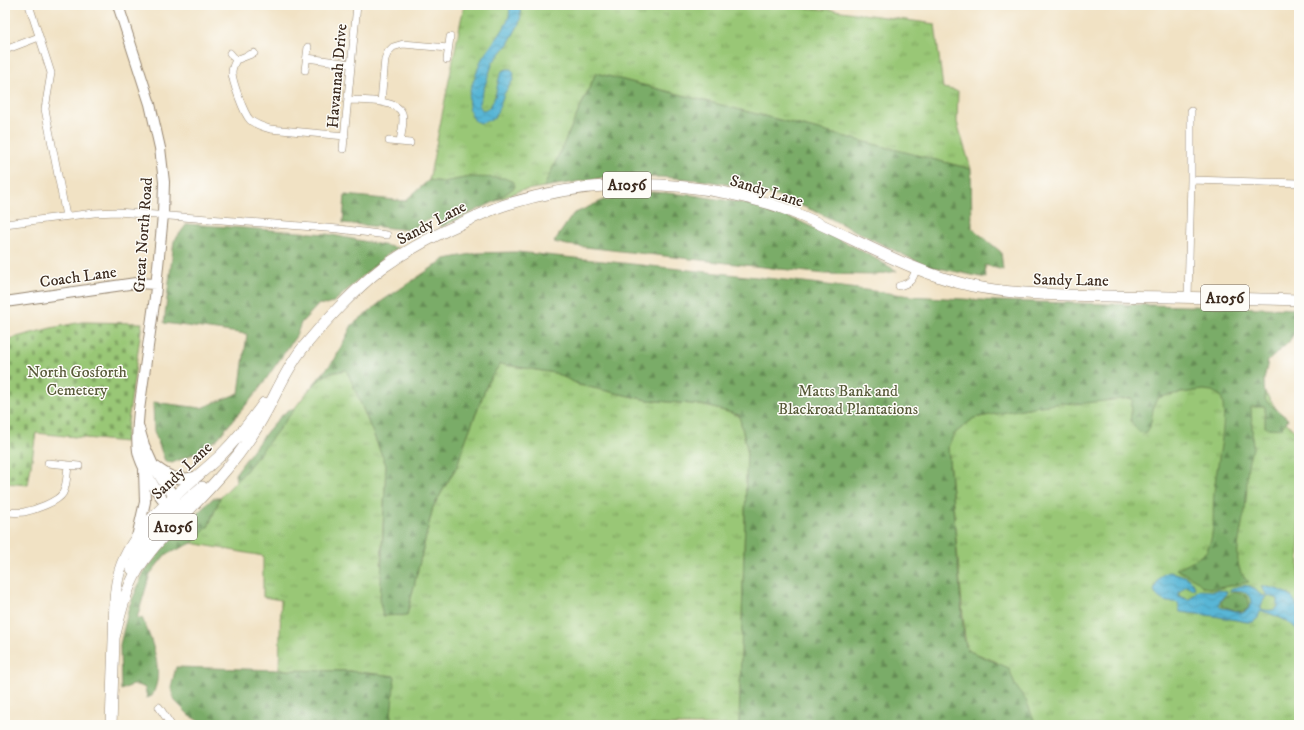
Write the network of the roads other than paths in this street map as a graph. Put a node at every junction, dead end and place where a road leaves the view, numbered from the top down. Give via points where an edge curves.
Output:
1 (29, 5) edge
2 (118, 5) edge
3 (357, 5) edge
4 (39, 37) junction
5 (450, 37) dead end
6 (308, 47) dead end
7 (448, 48) junction
8 (5, 50) edge
9 (230, 53) dead end
10 (254, 53) dead end
11 (307, 58) junction
12 (236, 60) junction
13 (446, 60) dead end
14 (351, 64) junction
15 (305, 70) dead end
16 (348, 100) junction
17 (381, 102) junction
18 (1191, 111) dead end
19 (344, 136) junction
20 (389, 141) dead end
21 (400, 142) junction
22 (410, 143) dead end
23 (343, 149) dead end
24 (1190, 180) junction
25 (1299, 182) edge
26 (163, 215) junction
27 (66, 216) junction
28 (5, 223) edge
29 (387, 235) dead end
30 (916, 269) junction
31 (156, 284) junction
32 (899, 286) dead end
33 (1188, 298) junction
34 (1299, 300) edge
35 (5, 302) edge
36 (281, 381) junction
37 (232, 462) junction
38 (48, 463) dead end
39 (68, 465) junction
40 (79, 466) dead end
41 (148, 466) junction
42 (198, 476) junction
43 (170, 500) junction
44 (178, 508) junction
45 (5, 512) edge
46 (136, 539) junction
47 (124, 598) junction
48 (114, 638) junction
49 (159, 707) dead end
50 (111, 725) edge
51 (171, 725) edge

1 - 4 street
2 - 26 main road, Great North Road via 150,104 160,148 164,182
3 - 14 street, Havannah Drive
4 - 8 street
4 - 27 street via 51,73 45,109
5 - 7 street
6 - 11 street
7 - 13 street
7 - 17 street via 403,44 393,47 385,59
9 - 12 street
10 - 12 street
11 - 14 street
11 - 15 street
12 - 19 street via 232,70 233,77 245,113 255,123 270,129
14 - 16 street, Havannah Drive
16 - 17 street
16 - 19 street, Havannah Drive
17 - 21 street via 396,106 402,113
18 - 24 street
19 - 23 street, Havannah Drive
20 - 21 street
21 - 22 street
24 - 25 street
24 - 33 street
26 - 27 street, Sandy Lane via 94,212
26 - 29 street, Sandy Lane
26 - 31 main road, Great North Road
27 - 28 street, Sandy Lane
30 - 32 street via 913,279 908,284
30 - 33 main road, Sandy Lane / A1056 via 970,286 1021,294
30 - 36 main road, Sandy Lane / A1056 via 782,208 753,199 670,185 606,185 560,191 507,204 472,218 404,253 380,270 337,310 303,348
31 - 35 main road, Coach Lane via 136,283
31 - 41 main road, Great North Road via 138,425 138,450
33 - 34 main road, Sandy Lane / A1056
36 - 37 main road, Sandy Lane / A1056 via 256,430
36 - 42 main road, Sandy Lane / A1056 via 238,437
37 - 44 main road
37 - 47 main road, Sandy Lane / A1056 via 148,554
38 - 39 street
39 - 40 street
39 - 45 street via 60,497 24,512
41 - 42 main road via 177,479
41 - 43 main road via 164,483
41 - 46 main road via 145,502
42 - 43 main road, Sandy Lane / A1056
43 - 44 main road via 170,507
43 - 46 main road, Sandy Lane / A1056
44 - 47 main road via 152,534 138,554
46 - 48 main road, Sandy Lane / A1056 via 119,575
47 - 48 main road, Sandy Lane / A1056
48 - 50 main road, A1056
49 - 51 street

